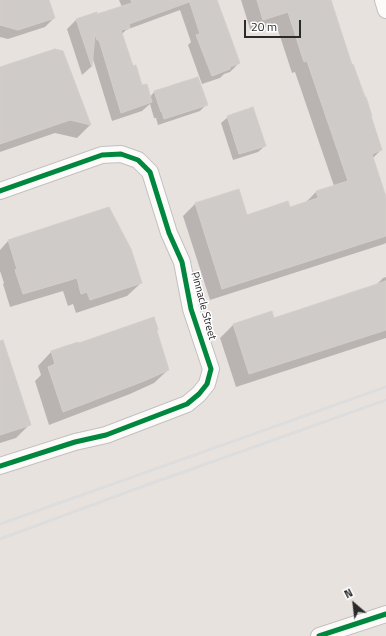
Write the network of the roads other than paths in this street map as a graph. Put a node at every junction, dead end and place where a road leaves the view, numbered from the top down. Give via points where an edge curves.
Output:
1 (382, 0) edge
2 (386, 10) edge
3 (0, 191) edge
4 (0, 466) edge
5 (386, 614) edge
6 (319, 636) edge

1 - 2 street
3 - 4 street, Pinnacle Street via 102,155 121,154 138,160 150,172 169,233 182,262 192,309 211,369 207,384 187,404 106,435
5 - 6 street

